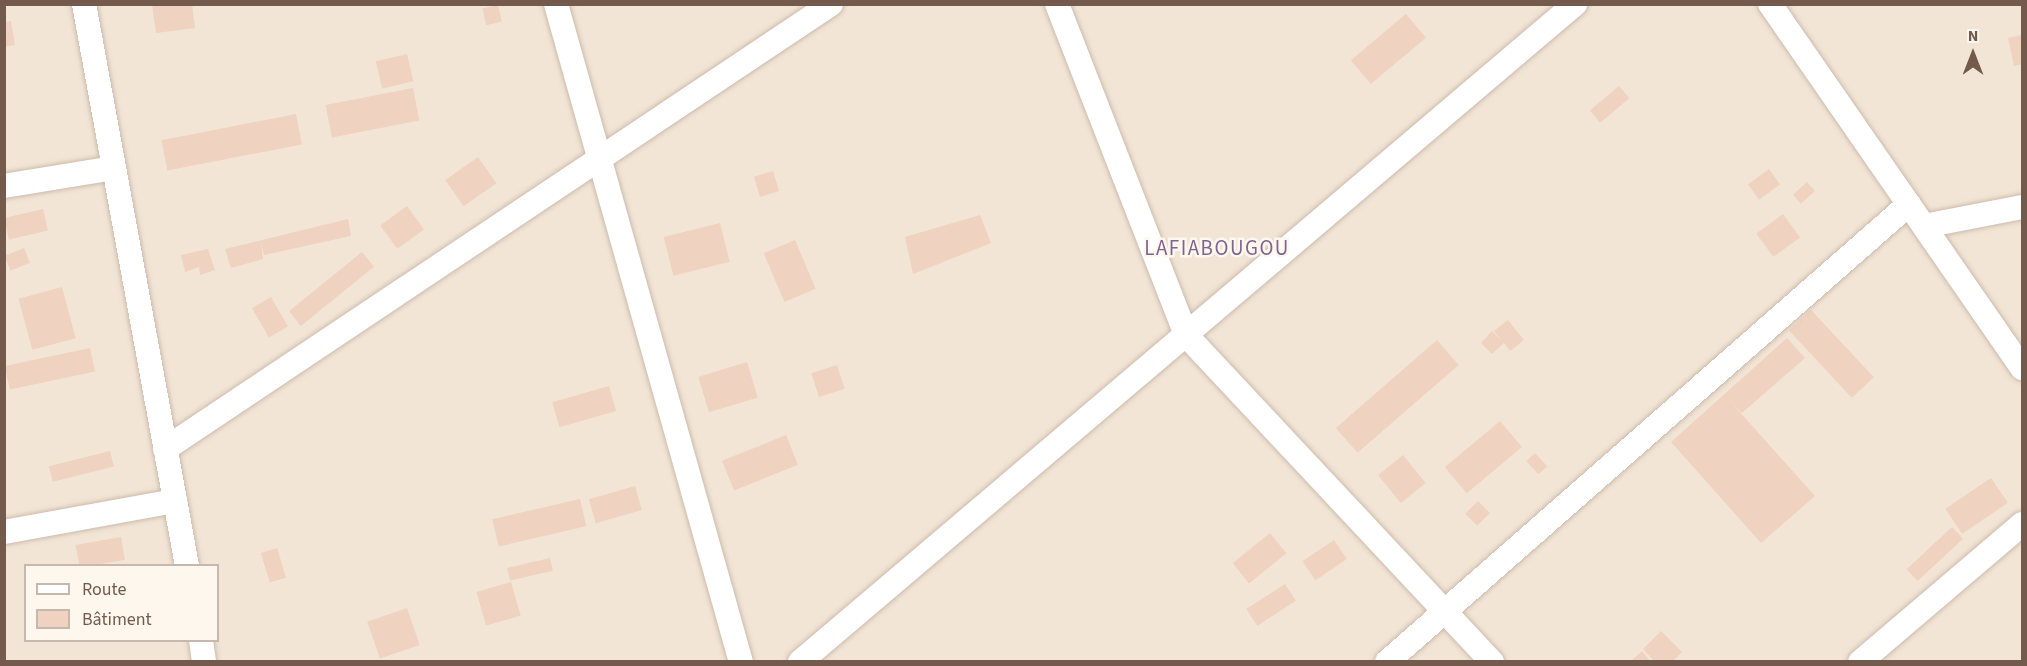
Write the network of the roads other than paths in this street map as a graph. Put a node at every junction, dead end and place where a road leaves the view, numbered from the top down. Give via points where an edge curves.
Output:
1 (84, 4) edge
2 (556, 4) edge
3 (831, 4) edge
4 (1057, 4) edge
5 (1575, 4) edge
6 (1770, 4) edge
7 (599, 159) junction
8 (114, 168) junction
9 (4, 186) edge
10 (1909, 204) junction
11 (2022, 207) edge
12 (1924, 226) junction
13 (1186, 335) junction
14 (2022, 368) edge
15 (165, 449) junction
16 (175, 501) junction
17 (2022, 524) edge
18 (4, 532) edge
19 (187, 564) edge
20 (1444, 611) junction
21 (201, 642) edge
22 (204, 662) edge
23 (741, 662) edge
24 (800, 662) edge
25 (1387, 662) edge
26 (1492, 662) edge
27 (1860, 662) edge

1 - 8 street
2 - 7 street
3 - 7 street
4 - 13 street
5 - 13 street
6 - 10 street
7 - 15 street
7 - 23 street
8 - 9 street
8 - 15 street
10 - 12 street
10 - 20 street
11 - 12 street
12 - 14 street
13 - 20 street
13 - 24 street
15 - 16 street
16 - 18 street
16 - 19 street
17 - 27 street
20 - 25 street
20 - 26 street
21 - 22 street

